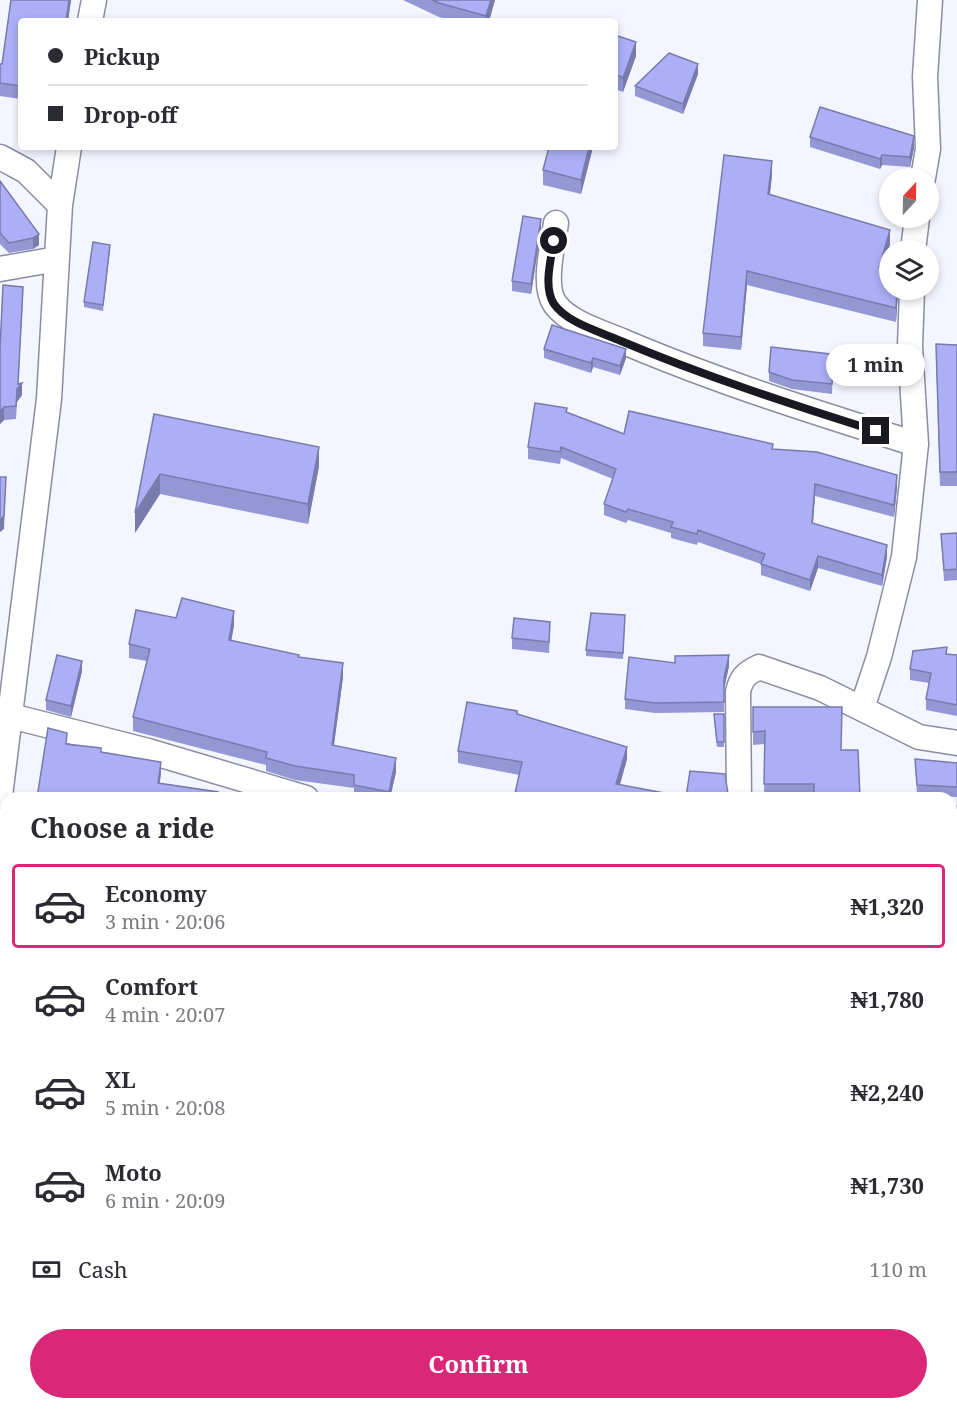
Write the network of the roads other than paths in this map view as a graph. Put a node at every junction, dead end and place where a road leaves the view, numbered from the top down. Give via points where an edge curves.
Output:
1 (94, 0) edge
2 (930, 0) edge
3 (91, 18) edge
4 (69, 150) edge
5 (0, 157) edge
6 (925, 168) edge
7 (60, 204) junction
8 (556, 223) dead end
9 (57, 259) junction
10 (0, 269) edge
11 (912, 300) edge
12 (916, 444) junction
13 (862, 708) junction
14 (11, 716) junction
15 (957, 743) edge
16 (1, 792) edge
17 (286, 792) edge
18 (739, 792) edge

1 - 3 street
2 - 6 street
4 - 7 street
5 - 7 street via 26,171
7 - 9 street
8 - 12 street via 548,276 553,302 563,313 677,365
9 - 10 street
9 - 14 street via 49,399
11 - 12 street via 910,346
12 - 13 street via 904,557
13 - 15 street via 919,737
13 - 18 street via 782,673 759,667 746,674 738,692
14 - 16 street
14 - 17 street

